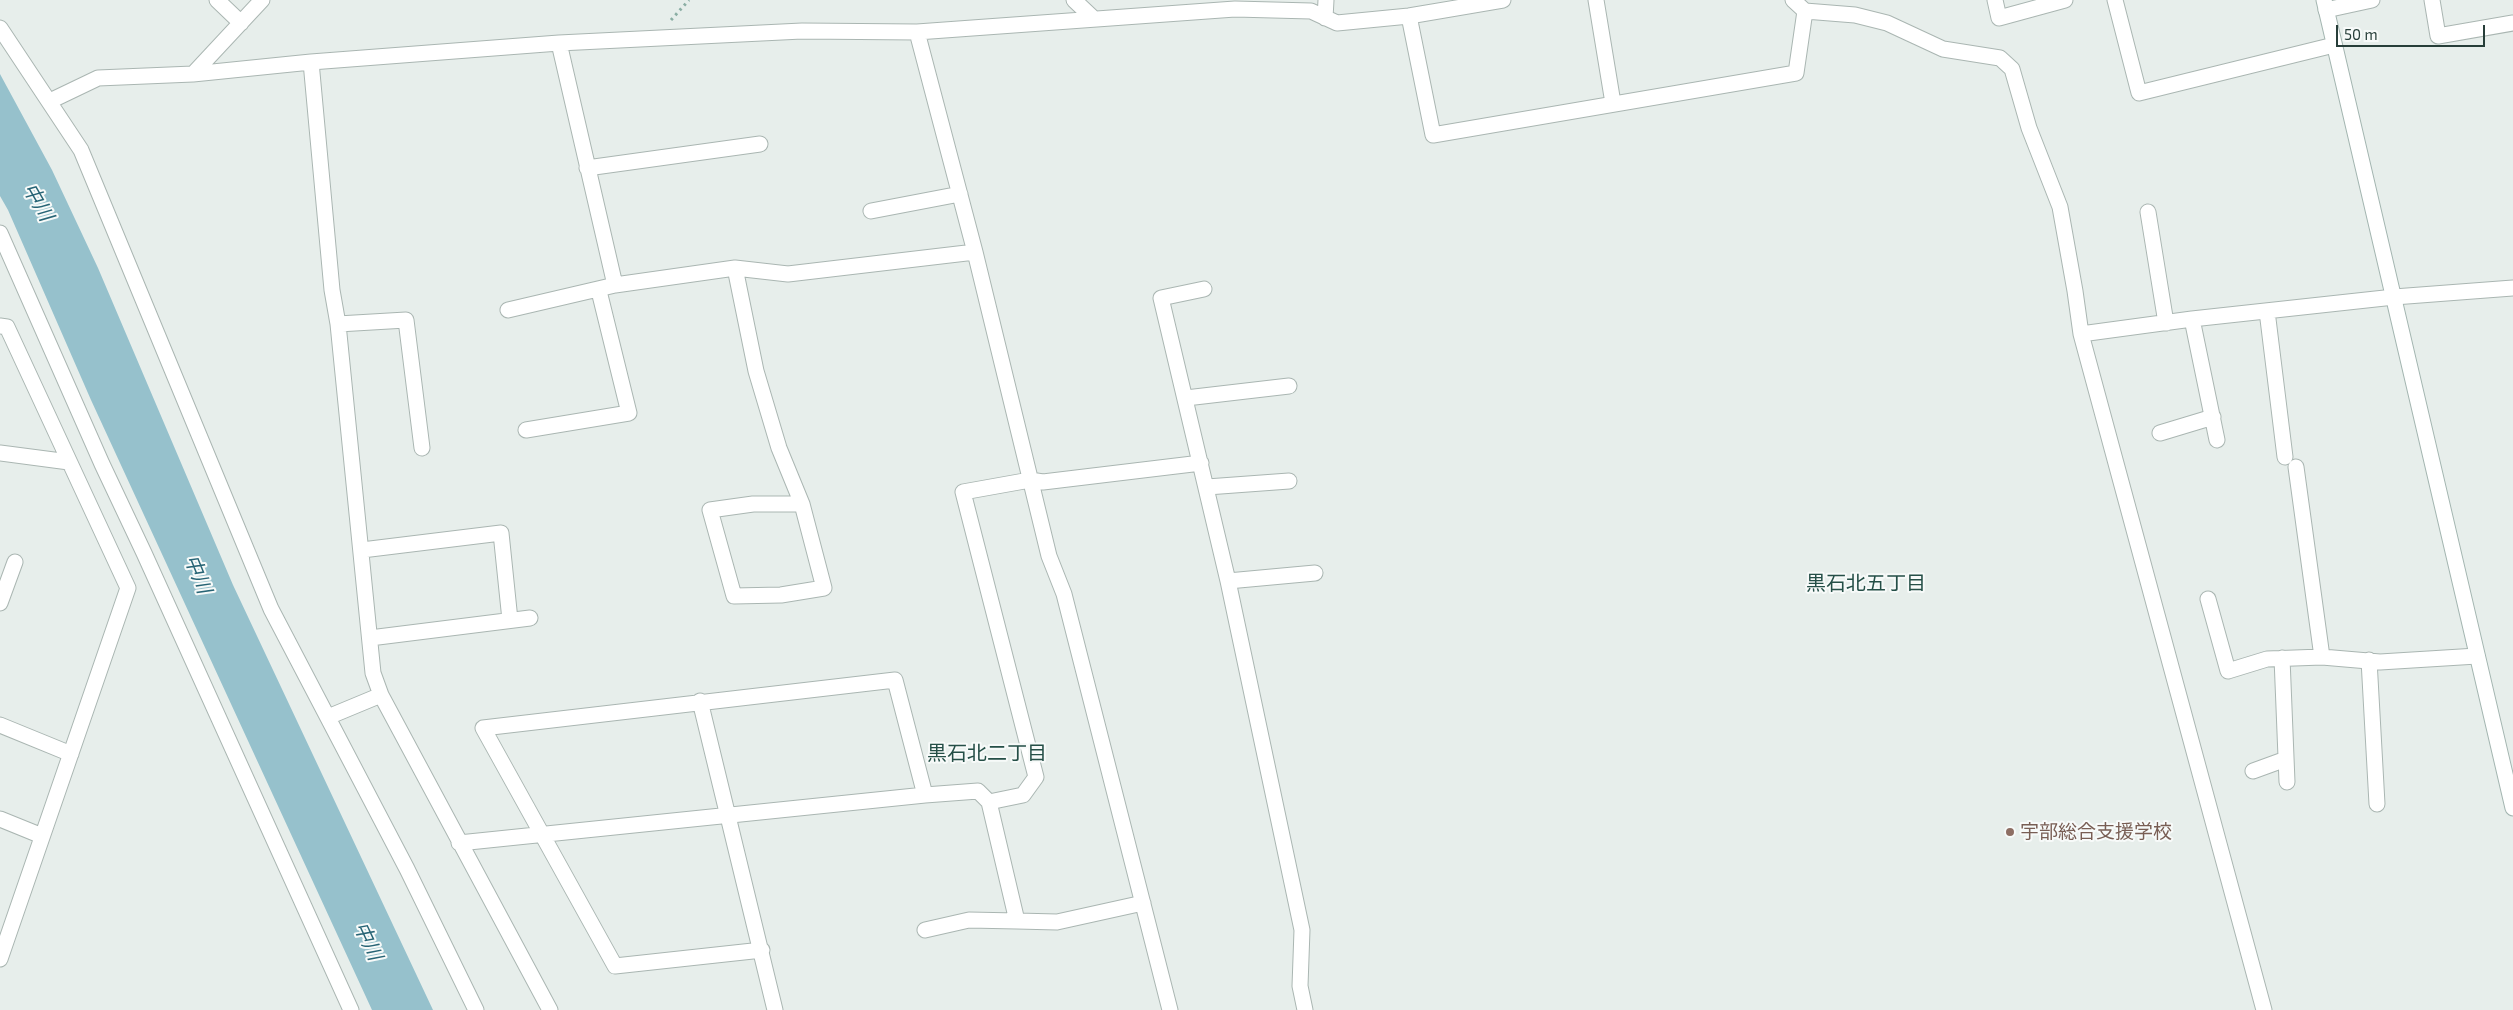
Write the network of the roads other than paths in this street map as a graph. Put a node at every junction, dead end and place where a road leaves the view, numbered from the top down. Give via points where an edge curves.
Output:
1 (217, 0) edge
2 (262, 0) edge
3 (1074, 0) edge
4 (1326, 0) edge
5 (1503, 0) edge
6 (1596, 0) edge
7 (1793, 0) edge
8 (1995, 0) edge
9 (2066, 0) edge
10 (2115, 0) edge
11 (2372, 0) edge
12 (2432, 0) edge
13 (2325, 5) edge
14 (1805, 11) junction
15 (1409, 16) junction
16 (1093, 18) junction
17 (1325, 18) junction
18 (241, 23) junction
19 (2513, 23) edge
20 (0, 28) edge
21 (918, 32) junction
22 (559, 43) junction
23 (2334, 45) junction
24 (311, 62) junction
25 (193, 74) junction
26 (50, 101) junction
27 (1613, 103) junction
28 (760, 144) dead end
29 (587, 168) junction
30 (960, 194) junction
31 (871, 211) dead end
32 (2148, 212) dead end
33 (0, 233) edge
34 (974, 252) junction
35 (735, 268) junction
36 (615, 285) junction
37 (2513, 288) edge
38 (1204, 289) dead end
39 (598, 291) junction
40 (2394, 298) junction
41 (508, 310) dead end
42 (2267, 311) junction
43 (2192, 319) junction
44 (2166, 323) junction
45 (338, 324) junction
46 (0, 326) edge
47 (2081, 334) junction
48 (1289, 386) dead end
49 (1186, 398) junction
50 (2213, 417) junction
51 (526, 430) dead end
52 (2160, 433) dead end
53 (2218, 440) dead end
54 (422, 448) dead end
55 (0, 453) edge
56 (69, 462) junction
57 (1201, 463) junction
58 (1030, 480) junction
59 (1289, 481) dead end
60 (1207, 487) junction
61 (802, 504) junction
62 (362, 550) junction
63 (14, 562) dead end
64 (1315, 574) dead end
65 (1228, 581) junction
66 (2208, 599) dead end
67 (0, 603) edge
68 (530, 618) dead end
69 (510, 620) junction
70 (370, 638) junction
71 (2477, 656) junction
72 (2322, 657) junction
73 (2282, 658) junction
74 (2369, 660) junction
75 (381, 695) junction
76 (700, 701) junction
77 (328, 718) junction
78 (0, 725) edge
79 (71, 754) junction
80 (2286, 759) junction
81 (2254, 771) dead end
82 (2288, 782) dead end
83 (925, 795) junction
84 (989, 802) junction
85 (2377, 804) dead end
86 (2513, 808) edge
87 (727, 815) junction
88 (0, 819) edge
89 (542, 835) junction
90 (42, 836) junction
91 (460, 843) junction
92 (1143, 903) junction
93 (1017, 922) junction
94 (926, 930) dead end
95 (762, 950) junction
96 (0, 959) edge
97 (351, 1010) edge
98 (476, 1010) edge
99 (550, 1010) edge
100 (776, 1010) edge
101 (1170, 1010) edge
102 (1305, 1010) edge
103 (2264, 1010) edge

1 - 18 street
2 - 18 street
3 - 16 street
4 - 17 street
5 - 15 street
6 - 27 street
7 - 14 street
8 - 9 street via 2000,18
10 - 23 street via 2139,93
11 - 13 street
12 - 19 street via 2438,36
13 - 23 street
14 - 27 street via 1796,73
14 - 47 street via 1855,15 1887,23 1943,49 2000,58 2012,69 2029,128 2060,207
15 - 17 street via 1337,23
15 - 27 street via 1432,135
16 - 17 street via 1235,9 1310,11
16 - 21 street
18 - 25 street
20 - 26 street
21 - 22 street via 802,31
21 - 30 street
22 - 24 street
22 - 29 street
23 - 40 street
24 - 25 street
24 - 45 street
25 - 26 street via 98,78
26 - 77 street via 81,150 271,609
28 - 29 street
29 - 36 street
30 - 31 street
30 - 34 street
32 - 44 street
33 - 97 street
34 - 35 street via 788,274
34 - 58 street
35 - 36 street
35 - 61 street via 756,370 779,448
36 - 39 street
37 - 40 street
38 - 49 street via 1161,298
39 - 41 street
39 - 51 street via 629,412
40 - 42 street
40 - 71 street
42 - 43 street
42 - 72 street
43 - 44 street
43 - 50 street
44 - 47 street
45 - 54 street via 406,320
45 - 62 street
46 - 56 street via 7,328
47 - 103 street
48 - 49 street
49 - 57 street
50 - 52 street
50 - 53 street
55 - 56 street
56 - 79 street via 128,588
57 - 58 street via 1044,482
57 - 60 street
58 - 84 street via 962,492 1036,777 1023,795
58 - 92 street via 1049,556 1064,594
59 - 60 street
60 - 65 street
61 - 61 street via 753,504 710,510 734,596 781,595 824,588
62 - 69 street via 501,533
62 - 70 street
63 - 67 street
64 - 65 street
65 - 102 street via 1302,930 1300,986
66 - 73 street via 2228,671 2267,659
68 - 69 street
69 - 70 street
70 - 75 street via 373,673
71 - 74 street
71 - 86 street
72 - 73 street
72 - 74 street
73 - 80 street
74 - 85 street
75 - 77 street
75 - 91 street
76 - 83 street via 895,680
76 - 87 street
76 - 89 street via 483,728
77 - 98 street
78 - 79 street
79 - 90 street
80 - 81 street
80 - 82 street
83 - 84 street via 978,792
83 - 87 street
84 - 93 street
87 - 89 street
87 - 95 street
88 - 90 street
89 - 91 street
89 - 95 street via 616,966
90 - 96 street
91 - 99 street
92 - 93 street via 1057,922
92 - 101 street
93 - 94 street via 969,920
95 - 100 street

